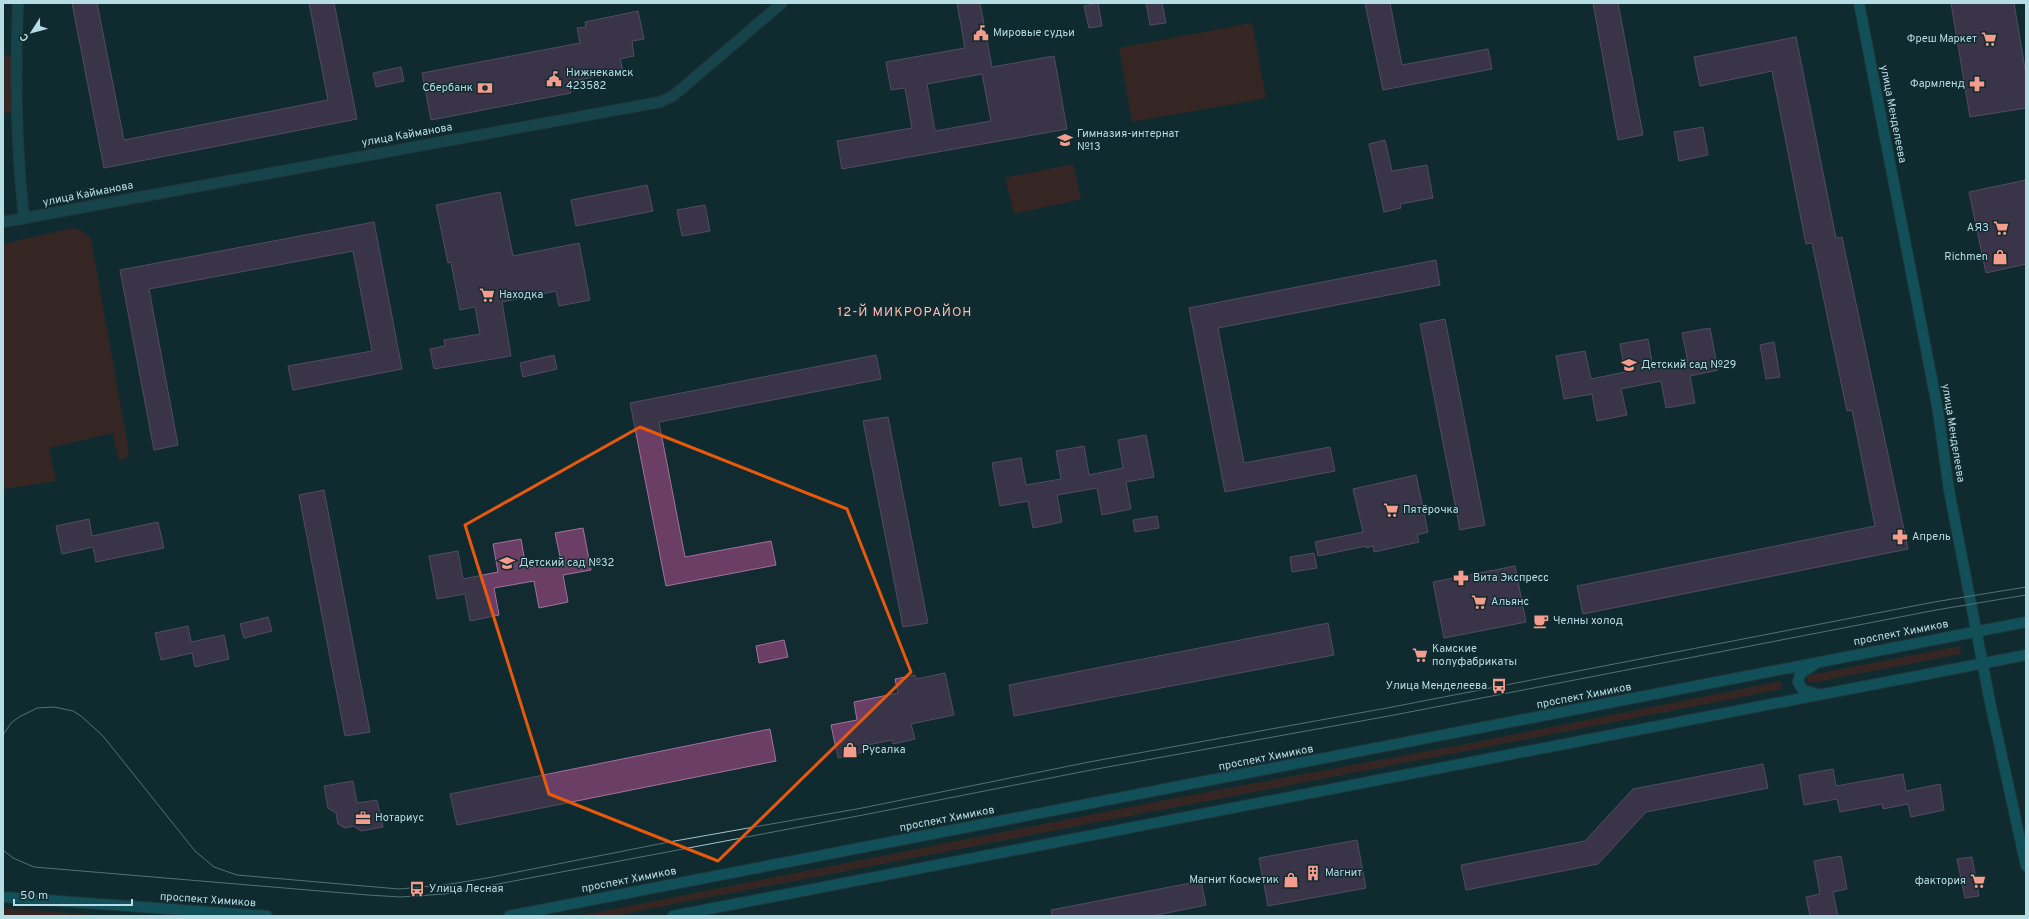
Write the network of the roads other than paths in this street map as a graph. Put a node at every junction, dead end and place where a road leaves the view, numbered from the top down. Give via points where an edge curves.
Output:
1 (18, 3) edge
2 (782, 3) edge
3 (1859, 3) edge
4 (24, 219) junction
5 (3, 222) edge
6 (2026, 622) edge
7 (1977, 631) junction
8 (2026, 655) edge
9 (1824, 660) junction
10 (1982, 663) junction
11 (1826, 695) junction
12 (2026, 866) edge
13 (3, 897) edge
14 (267, 916) edge
15 (509, 916) edge
16 (673, 916) edge

1 - 4 street via 16,51 19,170
2 - 4 street, улица Кайманова via 674,96 660,102
3 - 7 main road, улица Менделеева
4 - 5 street, улица Кайманова
6 - 7 main road, проспект Химиков
7 - 9 main road, проспект Химиков
7 - 10 main road, улица Менделеева
8 - 10 main road
9 - 11 main road via 1805,670 1798,680 1806,692
9 - 15 main road, проспект Химиков
10 - 11 main road
10 - 12 main road, улица Менделеева
11 - 16 main road
13 - 14 main road, проспект Химиков

